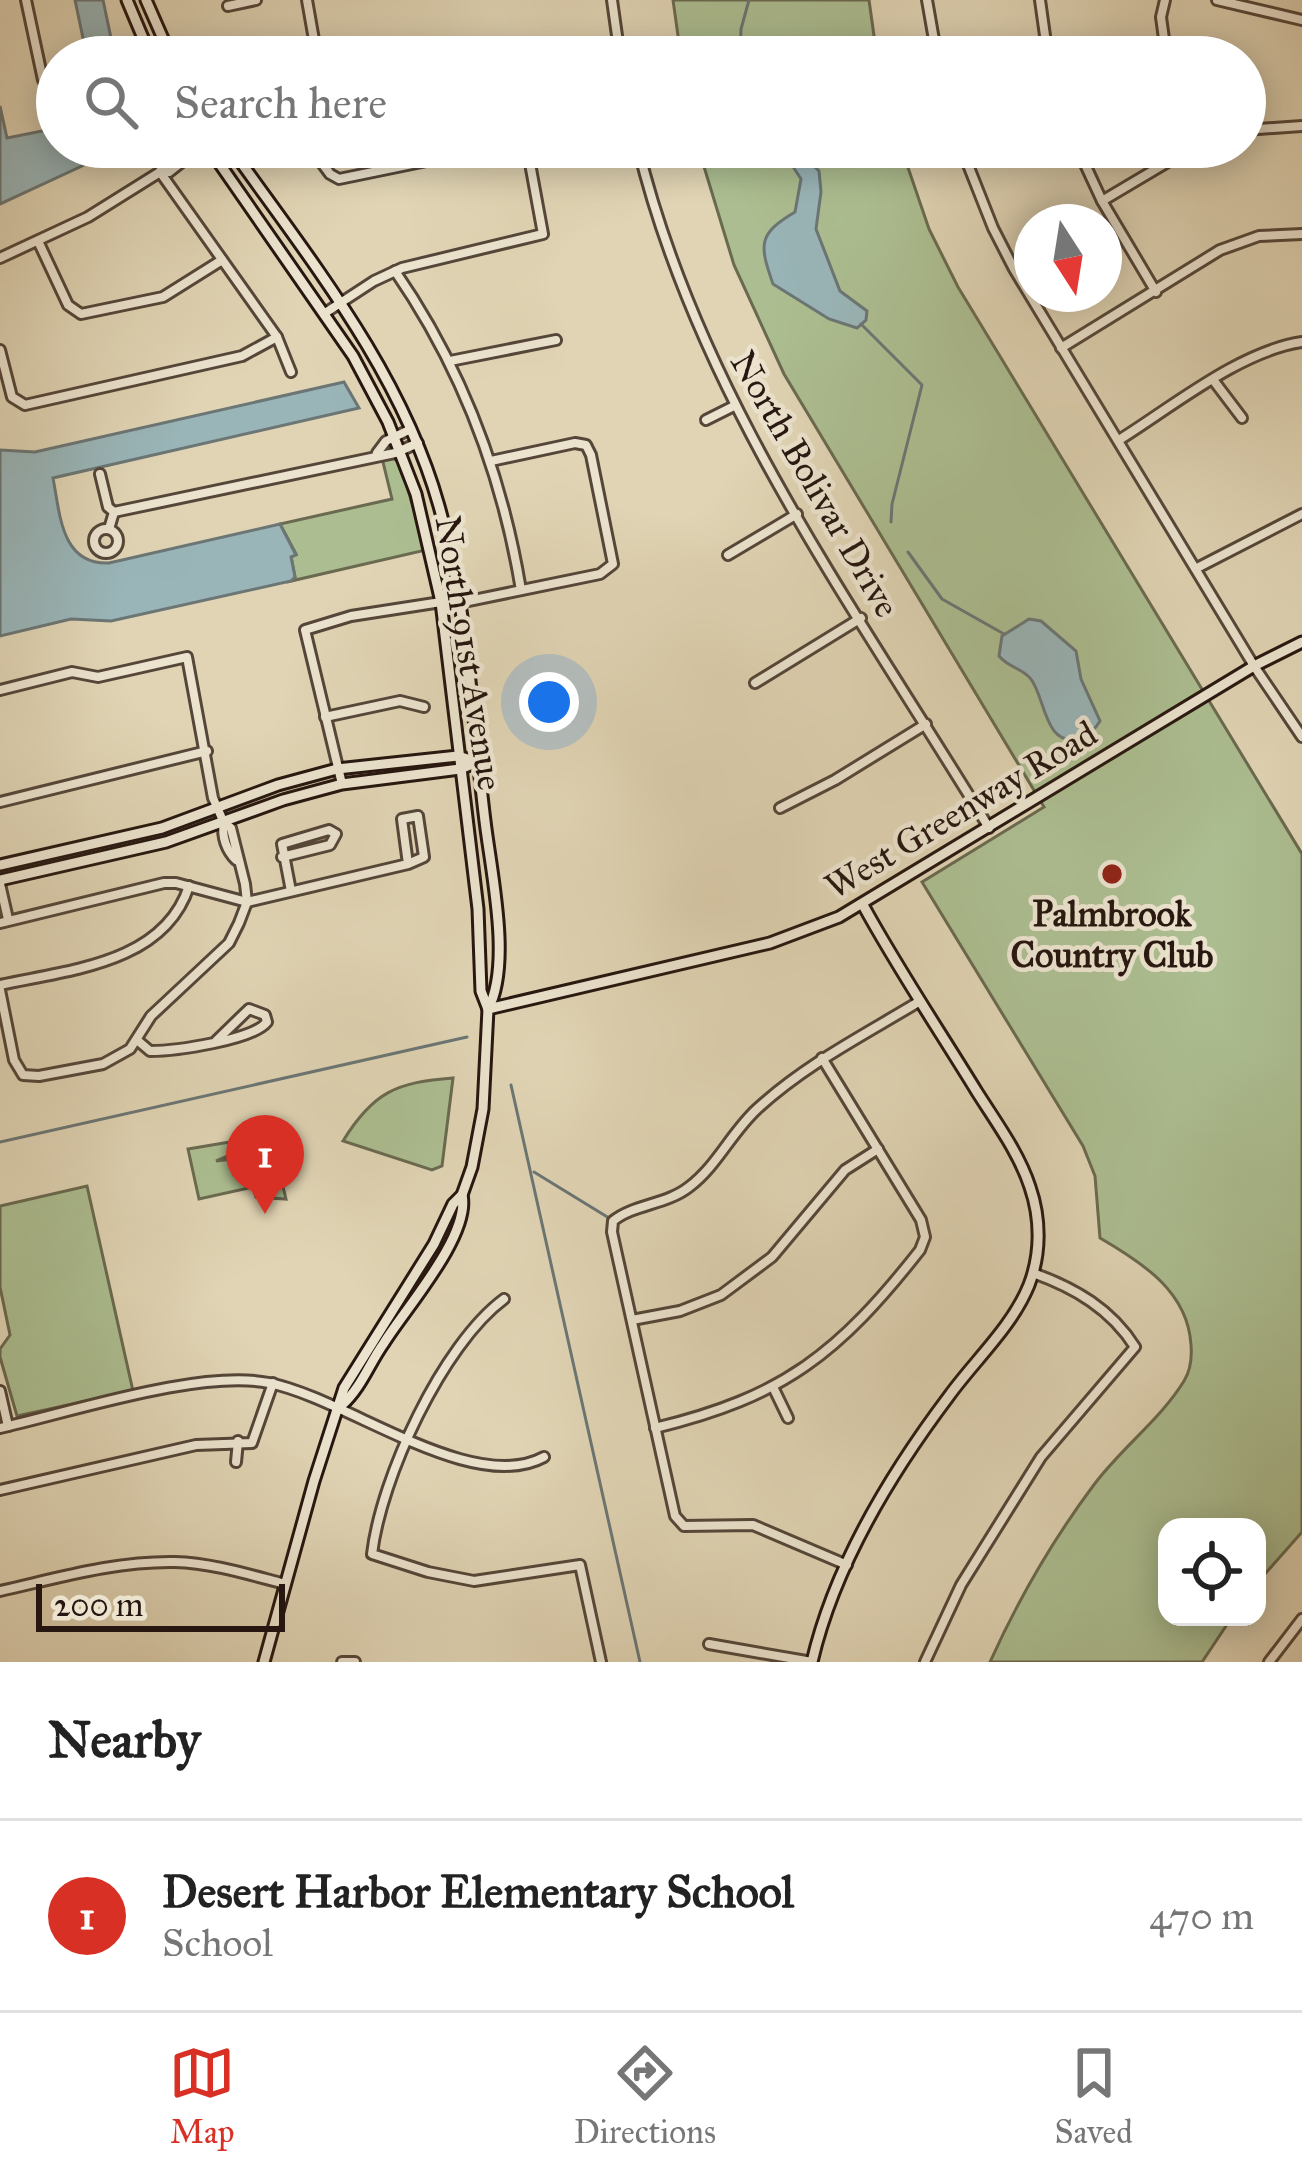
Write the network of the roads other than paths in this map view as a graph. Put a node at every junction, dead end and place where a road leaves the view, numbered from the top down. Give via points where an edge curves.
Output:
1 (26, 0) edge
2 (127, 0) edge
3 (146, 0) edge
4 (256, 0) edge
5 (307, 0) edge
6 (612, 0) edge
7 (927, 0) edge
8 (1040, 0) edge
9 (1165, 0) edge
10 (1217, 0) edge
11 (228, 6) dead end
12 (1302, 20) edge
13 (142, 36) edge
14 (162, 36) edge
15 (313, 36) edge
16 (617, 36) edge
17 (933, 36) edge
18 (1045, 36) edge
19 (1164, 36) edge
20 (36, 44) edge
21 (1302, 126) edge
22 (1266, 129) edge
23 (162, 168) edge
24 (175, 168) edge
25 (219, 168) edge
26 (245, 168) edge
27 (327, 168) edge
28 (396, 168) edge
29 (531, 168) edge
30 (643, 168) edge
31 (969, 168) edge
32 (1087, 168) edge
33 (1157, 168) edge
34 (160, 172) junction
35 (1102, 201) junction
36 (1302, 234) edge
37 (38, 241) junction
38 (0, 258) edge
39 (222, 260) junction
40 (394, 271) junction
41 (137, 285) dead end
42 (1156, 292) junction
43 (142, 302) junction
44 (340, 303) junction
45 (325, 313) junction
46 (277, 337) junction
47 (556, 340) dead end
48 (1302, 342) edge
49 (1061, 348) junction
50 (0, 350) edge
51 (450, 361) junction
52 (291, 372) dead end
53 (1214, 381) junction
54 (734, 406) junction
55 (1241, 418) dead end
56 (706, 420) dead end
57 (411, 429) junction
58 (395, 436) junction
59 (1119, 440) junction
60 (418, 443) junction
61 (401, 451) junction
62 (376, 454) junction
63 (491, 461) junction
64 (100, 475) dead end
65 (114, 512) junction
66 (797, 514) junction
67 (1302, 514) edge
68 (109, 529) dead end
69 (728, 555) dead end
70 (1197, 568) junction
71 (521, 590) junction
72 (441, 602) junction
73 (459, 603) junction
74 (861, 618) junction
75 (1302, 642) edge
76 (1254, 666) junction
77 (755, 683) dead end
78 (0, 690) edge
79 (424, 707) dead end
80 (325, 717) junction
81 (926, 724) junction
82 (1302, 736) edge
83 (206, 751) junction
84 (458, 755) junction
85 (478, 762) junction
86 (338, 769) junction
87 (460, 770) junction
88 (341, 784) junction
89 (0, 802) edge
90 (780, 808) dead end
91 (218, 810) junction
92 (224, 823) junction
93 (989, 828) junction
94 (282, 857) junction
95 (408, 863) junction
96 (0, 865) edge
97 (0, 882) edge
98 (189, 886) junction
99 (291, 891) junction
100 (247, 902) junction
101 (863, 904) junction
102 (4, 921) edge
103 (0, 988) edge
104 (920, 1000) junction
105 (488, 1009) junction
106 (136, 1040) junction
107 (216, 1041) junction
108 (822, 1058) junction
109 (878, 1149) junction
110 (462, 1195) junction
111 (1033, 1273) junction
112 (415, 1275) junction
113 (425, 1281) junction
114 (504, 1300) dead end
115 (632, 1320) junction
116 (273, 1383) junction
117 (773, 1389) junction
118 (0, 1391) edge
119 (341, 1406) junction
120 (788, 1418) dead end
121 (4, 1427) edge
122 (655, 1428) junction
123 (407, 1439) junction
124 (238, 1442) junction
125 (544, 1456) dead end
126 (236, 1462) dead end
127 (0, 1490) edge
128 (847, 1565) junction
129 (285, 1584) junction
130 (0, 1591) edge
131 (1302, 1619) edge
132 (709, 1644) dead end
133 (342, 1661) edge
134 (265, 1662) edge
135 (355, 1662) edge
136 (602, 1662) edge
137 (812, 1662) edge
138 (925, 1662) edge
139 (1270, 1662) edge

1 - 20 street
2 - 13 main road
3 - 14 main road
4 - 11 street
5 - 15 street
6 - 16 street
7 - 17 street
8 - 18 street
9 - 19 street
10 - 12 street
21 - 22 street
23 - 34 street
24 - 34 street
25 - 45 main road, North 91st Avenue
26 - 44 main road, North 91st Avenue
27 - 28 street via 344,179
29 - 40 street via 543,235
30 - 54 street, North Bolivar Drive via 680,286
31 - 49 street via 993,228
32 - 35 street
33 - 35 street
34 - 37 street
34 - 39 street
35 - 42 street
36 - 42 street via 1259,236 1220,250
37 - 38 street
37 - 43 street via 75,313
39 - 43 street via 186,286
39 - 46 street
40 - 44 street
40 - 51 street
41 - 43 street
42 - 49 street
44 - 45 street
44 - 57 main road, North 91st Avenue
45 - 58 main road, North 91st Avenue
46 - 50 street via 242,356 29,405 11,393
46 - 52 street
47 - 51 street
48 - 53 street
49 - 59 street
51 - 63 street
53 - 55 street
53 - 59 street
54 - 56 street
54 - 66 street, North Bolivar Drive
57 - 58 street
57 - 60 main road, North 91st Avenue
58 - 61 main road, North 91st Avenue
58 - 62 street
59 - 70 street
60 - 61 street
60 - 73 main road, North 91st Avenue
61 - 62 street
61 - 72 main road, North 91st Avenue
62 - 65 street
63 - 71 street
63 - 71 street via 586,445 600,495 611,568
64 - 65 street
65 - 68 street
66 - 69 street
66 - 74 street, North Bolivar Drive
67 - 70 street
70 - 76 street
71 - 73 street
72 - 80 street via 305,630
72 - 84 main road, North 91st Avenue
73 - 85 main road, North 91st Avenue
74 - 77 street
74 - 81 street, North Bolivar Drive
75 - 76 main road, West Greenway Road
76 - 82 street
76 - 93 main road, West Greenway Road
78 - 83 street via 187,657
79 - 80 street via 400,701
80 - 86 street
81 - 90 street
81 - 93 street, North Bolivar Drive
83 - 89 street
83 - 91 street
84 - 85 main road
84 - 86 main road
84 - 87 main road, North 91st Avenue
85 - 87 main road
85 - 105 main road, North 91st Avenue via 495,908 498,991
86 - 88 street
86 - 91 main road
87 - 88 main road
87 - 105 main road, North 91st Avenue
88 - 92 main road
91 - 92 street
91 - 96 main road
92 - 97 main road
92 - 100 street
93 - 101 main road, West Greenway Road
94 - 94 street via 282,844 336,834 331,845
94 - 99 street
95 - 95 street via 402,819 418,817 424,856
95 - 99 street
97 - 102 street
98 - 100 street
98 - 102 street via 164,884
98 - 103 street via 174,919 132,951
99 - 100 street
100 - 106 street via 229,943
101 - 104 main road
101 - 105 main road, West Greenway Road via 770,943
103 - 106 street via 23,1075 103,1064
104 - 108 street
104 - 111 main road via 1028,1181 1038,1223
105 - 110 main road, North 91st Avenue via 480,1131
106 - 107 street via 150,1051
107 - 107 street via 264,1028 265,1015 249,1009
108 - 109 street
108 - 115 street via 750,1115 684,1191 613,1221
109 - 115 street via 844,1170 772,1257 722,1295
109 - 117 street via 921,1220 920,1250 848,1333
110 - 112 main road, North 91st Avenue
110 - 113 main road, North 91st Avenue via 459,1223
111 - 128 main road via 1015,1312 916,1442
111 - 138 street via 1090,1299 1135,1347 1041,1457 961,1585
112 - 113 main road
112 - 119 main road, North 91st Avenue via 355,1366
113 - 119 main road, North 91st Avenue
114 - 123 street via 471,1332
115 - 122 street
116 - 119 street
116 - 121 street via 222,1379
116 - 124 street via 252,1443
117 - 120 street
117 - 122 street
118 - 121 street
119 - 123 street
119 - 129 main road, North 91st Avenue
122 - 128 street via 684,1526 753,1525
123 - 125 street via 483,1465
123 - 136 street via 372,1554 474,1580 580,1565
124 - 126 street
124 - 127 street
128 - 137 main road
129 - 130 street via 142,1562
129 - 134 main road, North 91st Avenue
131 - 139 street
132 - 137 street
133 - 135 street

